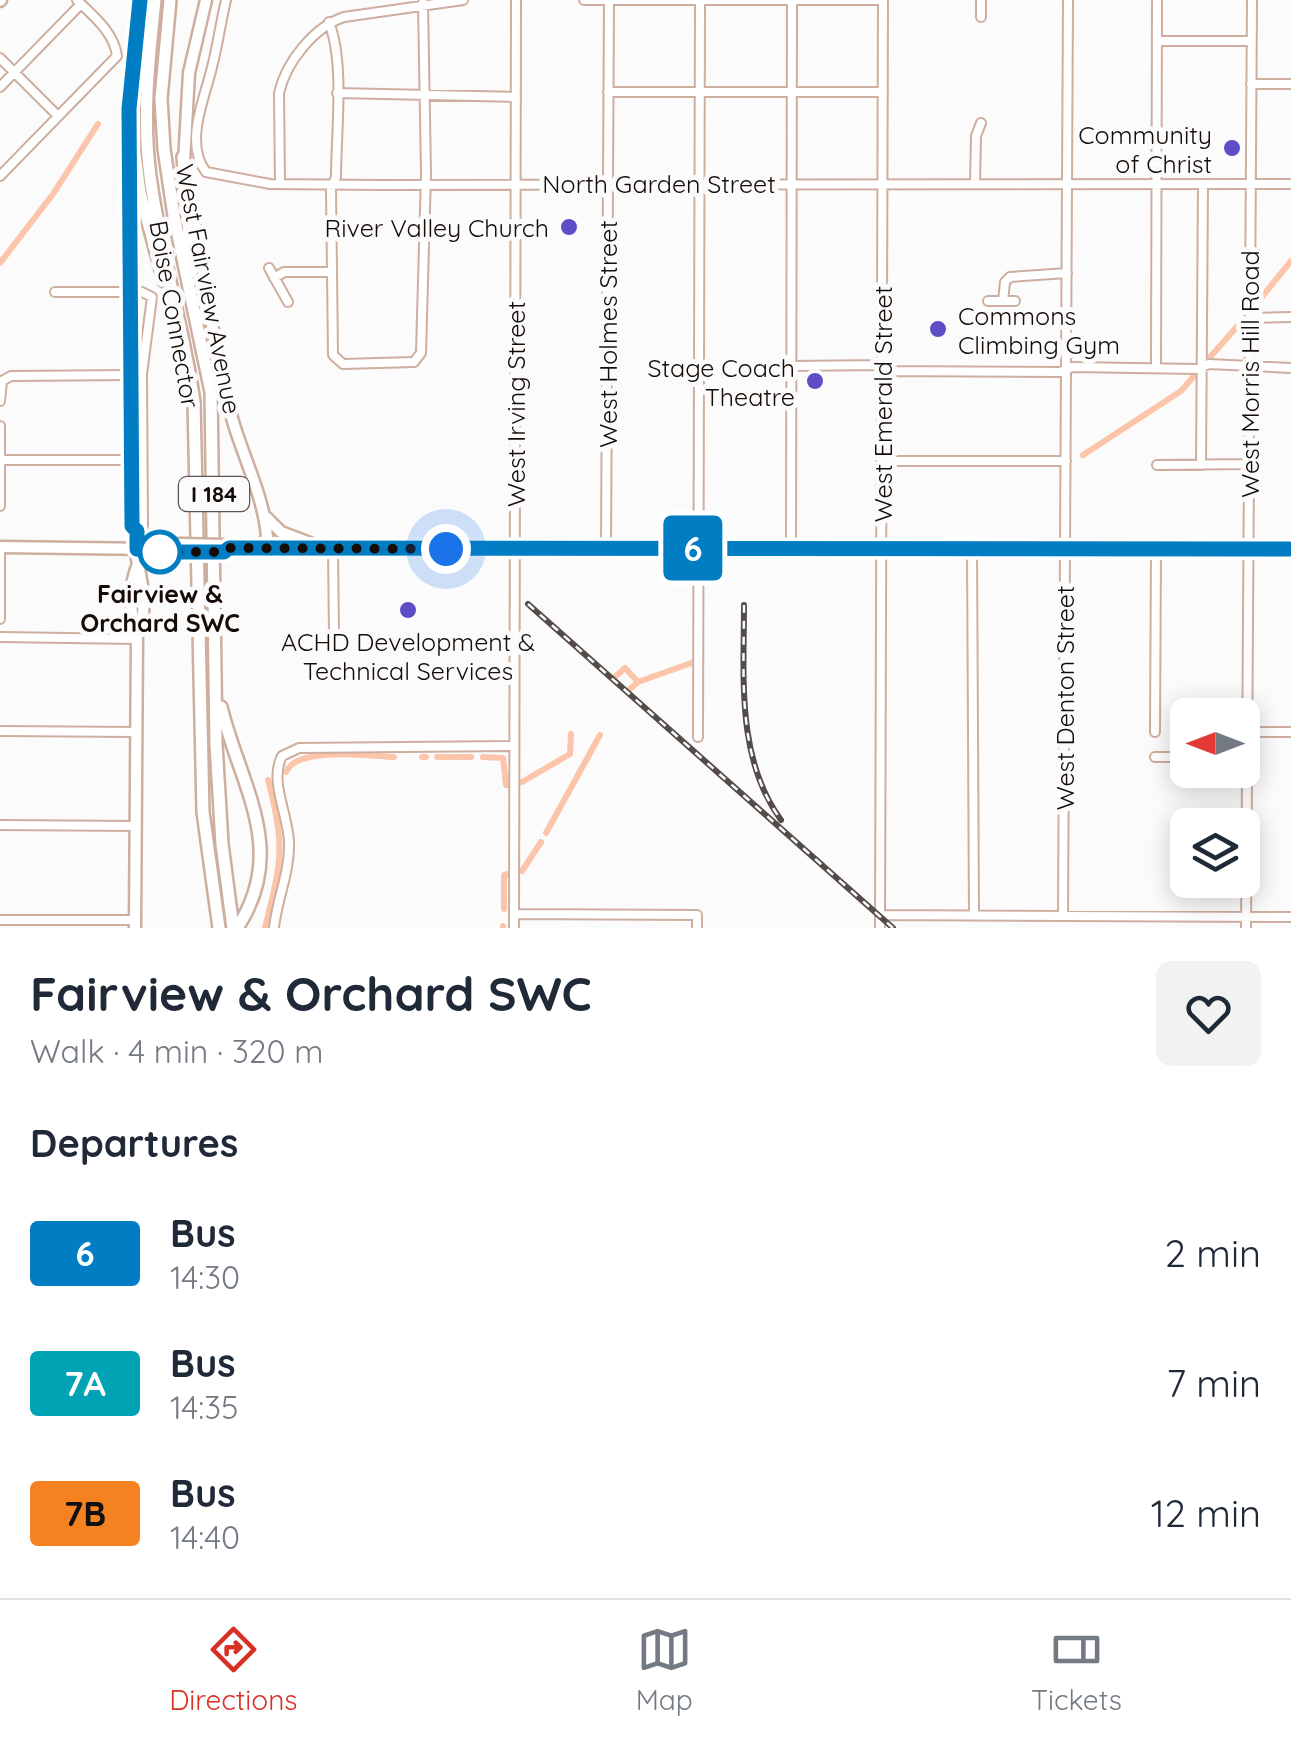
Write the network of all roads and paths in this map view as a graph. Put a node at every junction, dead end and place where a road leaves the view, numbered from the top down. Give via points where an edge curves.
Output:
1 (140, 0) edge
2 (155, 0) edge
3 (170, 0) edge
4 (206, 0) edge
5 (226, 0) edge
6 (464, 0) edge
7 (516, 0) edge
8 (584, 0) edge
9 (609, 0) edge
10 (700, 0) edge
11 (792, 0) edge
12 (883, 0) edge
13 (981, 0) edge
14 (1068, 0) edge
15 (1252, 0) edge
16 (79, 2) edge
17 (1157, 2) edge
18 (423, 3) junction
19 (981, 16) dead end
20 (329, 22) junction
21 (1156, 41) junction
22 (1251, 42) junction
23 (0, 58) edge
24 (14, 72) junction
25 (1251, 84) junction
26 (1291, 84) edge
27 (0, 87) edge
28 (608, 92) junction
29 (700, 92) junction
30 (792, 92) junction
31 (883, 92) junction
32 (336, 93) junction
33 (424, 95) junction
34 (516, 97) junction
35 (129, 109) junction
36 (58, 116) junction
37 (981, 124) dead end
38 (184, 157) junction
39 (0, 176) edge
40 (516, 183) junction
41 (608, 183) junction
42 (280, 184) junction
43 (334, 184) junction
44 (423, 184) junction
45 (700, 184) junction
46 (792, 184) junction
47 (882, 184) junction
48 (975, 184) junction
49 (1068, 184) junction
50 (1156, 184) junction
51 (1203, 184) junction
52 (1250, 184) junction
53 (1291, 184) edge
54 (268, 268) dead end
55 (331, 272) junction
56 (1067, 273) junction
57 (274, 278) junction
58 (55, 292) dead end
59 (131, 292) junction
60 (988, 301) dead end
61 (1002, 301) junction
62 (1015, 301) dead end
63 (288, 302) dead end
64 (194, 306) junction
65 (1291, 317) edge
66 (1250, 318) junction
67 (184, 340) junction
68 (791, 366) junction
69 (1202, 366) junction
70 (882, 368) junction
71 (1156, 368) junction
72 (1249, 368) junction
73 (1291, 368) edge
74 (1066, 370) junction
75 (132, 375) junction
76 (0, 401) edge
77 (0, 426) edge
78 (1, 460) edge
79 (132, 460) junction
80 (882, 460) junction
81 (1066, 461) junction
82 (1201, 464) junction
83 (1248, 464) junction
84 (1157, 465) dead end
85 (0, 506) edge
86 (265, 516) junction
87 (137, 531) junction
88 (0, 546) edge
89 (260, 548) junction
90 (328, 548) junction
91 (515, 548) junction
92 (606, 548) junction
93 (698, 548) junction
94 (881, 548) junction
95 (137, 549) junction
96 (791, 549) junction
97 (972, 549) junction
98 (1065, 549) junction
99 (1156, 549) junction
100 (1248, 549) junction
101 (1291, 549) edge
102 (0, 619) edge
103 (334, 636) dead end
104 (0, 637) edge
105 (137, 637) junction
106 (215, 684) junction
107 (1247, 698) edge
108 (0, 731) edge
109 (136, 732) junction
110 (1155, 732) dead end
111 (1260, 732) edge
112 (1291, 732) edge
113 (698, 737) dead end
114 (514, 746) junction
115 (1155, 757) dead end
116 (1170, 757) edge
117 (1245, 788) edge
118 (0, 825) edge
119 (136, 826) junction
120 (514, 914) junction
121 (974, 915) junction
122 (1063, 915) junction
123 (880, 916) junction
124 (1291, 917) edge
125 (0, 920) edge
126 (1246, 923) edge
127 (135, 924) edge
128 (219, 928) edge
129 (235, 928) edge
130 (274, 928) edge
131 (514, 928) edge
132 (698, 928) edge
133 (880, 928) edge

1 - 35 main road
2 - 67 highway, Boise Connector / I 184 via 146,114 150,174
3 - 64 highway, Boise Connector / I 184 via 161,99 164,149
4 - 38 main road, West Fairview Avenue via 188,73
5 - 42 street, North Garden Street via 198,117 198,157 212,174
6 - 18 street
7 - 34 street, West Irving Street
8 - 9 street
9 - 10 street
9 - 28 street, West Holmes Street
10 - 11 street
10 - 29 street
11 - 12 street
11 - 30 street
12 - 31 street, West Emerald Street
13 - 19 street
14 - 49 street, West Denton Street
15 - 22 street, West Morris Hill Road
16 - 24 street
16 - 36 street via 109,34 117,56
17 - 21 street
18 - 20 street
18 - 33 street
20 - 32 street
20 - 42 street via 282,78
21 - 22 street
21 - 50 street
22 - 25 street, West Morris Hill Road
23 - 24 street
24 - 27 street
24 - 36 street
25 - 26 street
25 - 52 street, West Morris Hill Road
28 - 29 street
28 - 41 street, West Holmes Street
29 - 30 street
29 - 45 street
30 - 31 street
30 - 46 street
31 - 47 street, West Emerald Street
32 - 33 street
32 - 43 street
33 - 34 street
33 - 44 street
34 - 40 street, West Irving Street
35 - 59 main road
35 - 67 highway via 140,193
36 - 39 street
37 - 48 street
38 - 64 highway
38 - 86 main road, West Fairview Avenue via 224,383
40 - 41 street, North Garden Street
40 - 44 street, North Garden Street
40 - 91 street, West Irving Street
41 - 45 street, North Garden Street
41 - 92 street, West Holmes Street
42 - 43 street, North Garden Street
43 - 44 street, North Garden Street
43 - 55 street
44 - 55 street via 417,360 335,360
45 - 46 street, North Garden Street
45 - 93 street
46 - 47 street, North Garden Street
46 - 68 street
47 - 48 street, North Garden Street
47 - 70 street, West Emerald Street
48 - 49 street, North Garden Street
49 - 50 street, North Garden Street
49 - 56 street, West Denton Street
50 - 51 street, North Garden Street
50 - 71 street
51 - 52 street, North Garden Street
51 - 69 street
52 - 53 street, North Garden Street
52 - 66 street, West Morris Hill Road
54 - 57 street
55 - 57 street
56 - 61 street via 1010,278
56 - 74 street, West Denton Street
57 - 63 street
58 - 59 street
59 - 75 main road
59 - 87 street via 149,293 153,302 142,374 144,526
60 - 61 street
61 - 62 street
64 - 106 highway, Boise Connector / I 184 via 211,392
65 - 66 street
66 - 72 street, West Morris Hill Road
67 - 128 highway, Boise Connector / I 184 via 195,429 203,812
68 - 70 street
68 - 96 street
69 - 71 street
69 - 72 street
69 - 82 street
70 - 74 street
70 - 80 street, West Emerald Street
71 - 74 street
72 - 73 street
72 - 83 street, West Morris Hill Road
74 - 81 street, West Denton Street
75 - 76 street via 11,376 0,386
75 - 79 main road
75 - 87 main road via 139,437
77 - 78 street
78 - 79 street
78 - 85 street
79 - 87 main road
80 - 81 street
80 - 94 street, West Emerald Street
81 - 98 street, West Denton Street
82 - 83 street
82 - 84 street
83 - 100 street, West Morris Hill Road
86 - 89 main road via 267,537
86 - 90 main road via 281,532
87 - 95 main road
88 - 95 main road
88 - 102 street
89 - 90 main road
89 - 95 main road, bridge
90 - 91 main road
90 - 103 street
91 - 92 main road
91 - 114 street, West Irving Street
92 - 93 main road
93 - 96 main road
93 - 113 street
94 - 96 main road
94 - 97 main road
94 - 123 street, West Emerald Street
95 - 105 main road via 144,576
97 - 98 main road
97 - 121 street
98 - 99 main road
98 - 122 street, West Denton Street
99 - 100 main road
99 - 110 street
100 - 101 main road
100 - 107 street, West Morris Hill Road
104 - 105 street
105 - 109 main road
106 - 129 highway, Boise Connector / I 184 via 222,844
106 - 129 highway via 260,828 256,891
108 - 109 street
109 - 119 main road
111 - 112 street
114 - 120 street, West Irving Street
114 - 130 street via 299,748 282,756 276,776 289,861
115 - 116 street
117 - 126 street, West Morris Hill Road
118 - 119 street
119 - 127 main road
120 - 131 street, West Irving Street
120 - 132 street via 698,914
121 - 122 street
121 - 123 street
122 - 126 street
123 - 133 street, West Emerald Street
124 - 126 street
125 - 127 street

